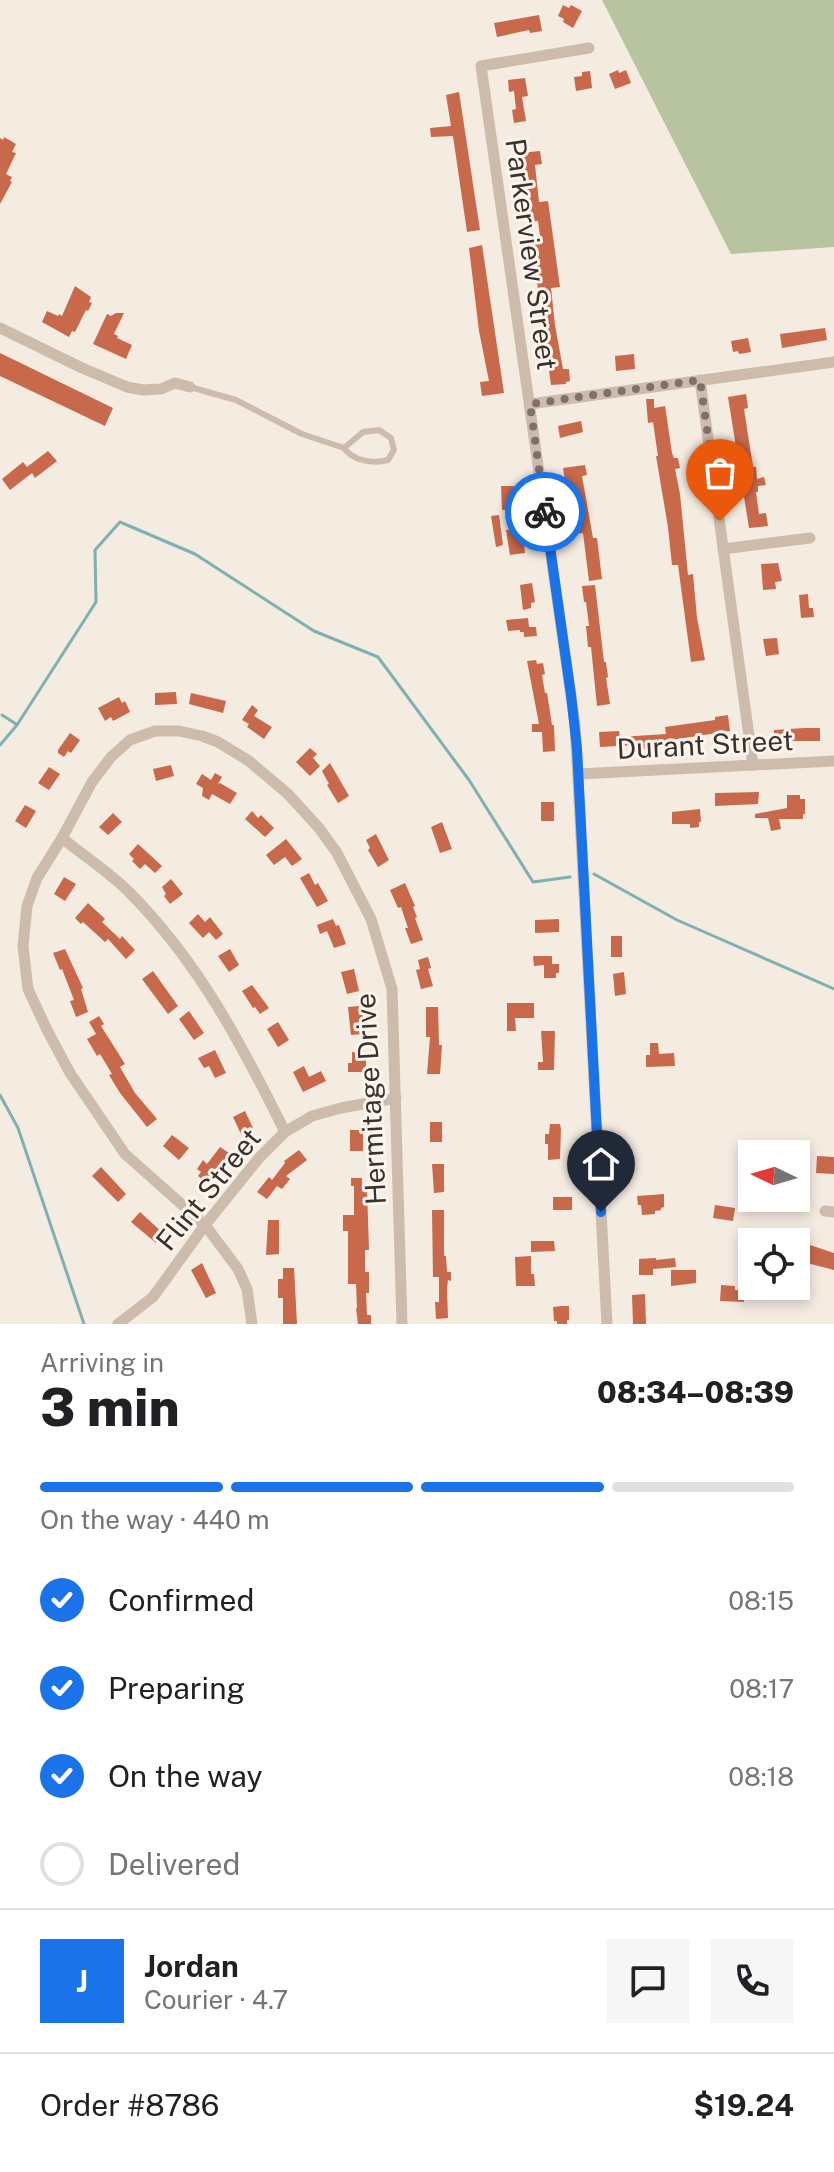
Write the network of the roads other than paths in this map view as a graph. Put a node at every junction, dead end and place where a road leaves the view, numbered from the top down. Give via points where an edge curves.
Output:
1 (589, 48) dead end
2 (0, 328) edge
3 (834, 362) edge
4 (700, 380) junction
5 (190, 387) joint
6 (530, 404) junction
7 (344, 448) junction
8 (810, 538) dead end
9 (723, 549) junction
10 (834, 761) edge
11 (753, 765) junction
12 (578, 774) junction
13 (62, 838) junction
14 (396, 1098) junction
15 (285, 1132) junction
16 (205, 1225) junction
17 (118, 1324) edge
18 (252, 1324) edge
19 (402, 1324) edge
20 (607, 1324) edge

1 - 6 street, Parkerview Street via 481,66
2 - 5 street via 127,387
3 - 4 street
4 - 6 street
4 - 9 street
5 - 7 lane via 236,400 302,434
6 - 12 street, Parkerview Street
7 - 7 lane via 363,432 379,430 391,438 394,450 388,460 375,463
8 - 9 street
9 - 11 street
10 - 11 street, Durant Street
11 - 12 street, Durant Street
12 - 20 street, Parkerview Street
13 - 14 street, Hermitage Drive via 92,782 130,740 155,731 179,731 202,736 249,761 319,828 371,919 392,989
13 - 15 street via 127,890 180,949 246,1054
13 - 16 street, Hermitage Drive via 27,906 23,946 28,989 70,1073 125,1154
14 - 15 street, Flint Street via 312,1116
14 - 19 street, Hermitage Drive
15 - 16 street, Flint Street
16 - 17 street, Flint Street via 153,1297
16 - 18 street, Hermitage Drive via 243,1279

